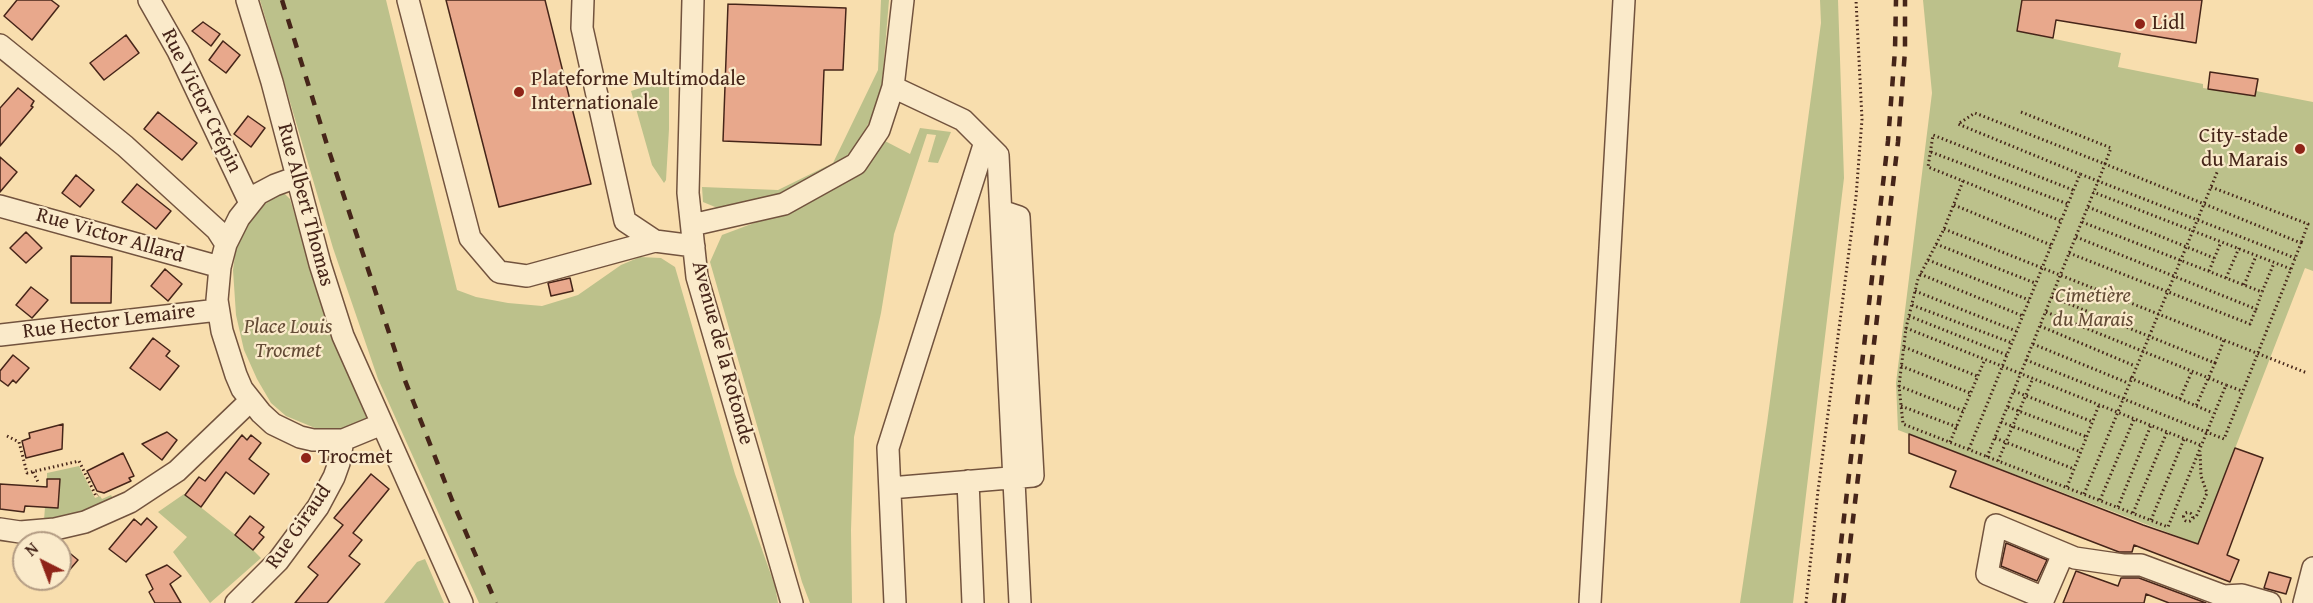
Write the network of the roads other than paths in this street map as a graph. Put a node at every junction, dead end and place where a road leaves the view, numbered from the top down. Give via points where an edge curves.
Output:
1 (149, 0) edge
2 (247, 0) edge
3 (408, 0) edge
4 (583, 0) edge
5 (693, 0) edge
6 (903, 0) edge
7 (1624, 0) edge
8 (0, 45) edge
9 (893, 87) junction
10 (985, 142) junction
11 (125, 146) junction
12 (297, 177) junction
13 (0, 206) edge
14 (244, 210) junction
15 (693, 236) junction
16 (655, 242) junction
17 (226, 244) junction
18 (220, 267) junction
19 (218, 310) junction
20 (0, 335) edge
21 (250, 401) junction
22 (382, 424) junction
23 (343, 440) junction
24 (1014, 478) junction
25 (968, 482) junction
26 (890, 488) junction
27 (0, 529) edge
28 (2063, 554) dead end
29 (2313, 568) edge
30 (791, 600) edge
31 (236, 603) edge
32 (462, 603) edge
33 (896, 603) edge
34 (973, 603) edge
35 (1020, 603) edge
36 (1590, 603) edge
37 (2270, 603) edge
38 (2304, 603) edge

1 - 14 street, Rue Victor Crépin via 178,51
2 - 12 street, Rue Albert Thomas
3 - 16 street via 470,237 499,272 527,276
4 - 16 street via 582,28 625,221
5 - 15 street, Avenue de la Rotonde via 688,193
6 - 9 street
7 - 36 street
8 - 11 street
9 - 10 street via 963,120
9 - 15 street via 879,130 855,164 784,204
10 - 24 street via 998,155
10 - 26 street via 888,448
11 - 14 street via 225,217 232,219
11 - 17 street via 217,230
12 - 14 street via 275,184
12 - 22 street, Rue Albert Thomas via 332,305
13 - 18 street, Rue Victor Allard
14 - 17 street
15 - 16 street
15 - 30 street, Avenue de la Rotonde via 697,277
17 - 18 street
18 - 19 street
19 - 20 street, Rue Hector Lemaire
19 - 21 street via 236,375
21 - 23 street via 286,431 313,440
21 - 27 street via 177,471 120,507 55,529
22 - 23 street
22 - 32 street, Rue Albert Thomas
23 - 31 street, Rue Giraud via 334,477 318,507 278,561
24 - 25 street
24 - 35 street
25 - 26 street
25 - 34 street
26 - 33 street
28 - 37 street via 2141,565 2224,596
29 - 38 street

